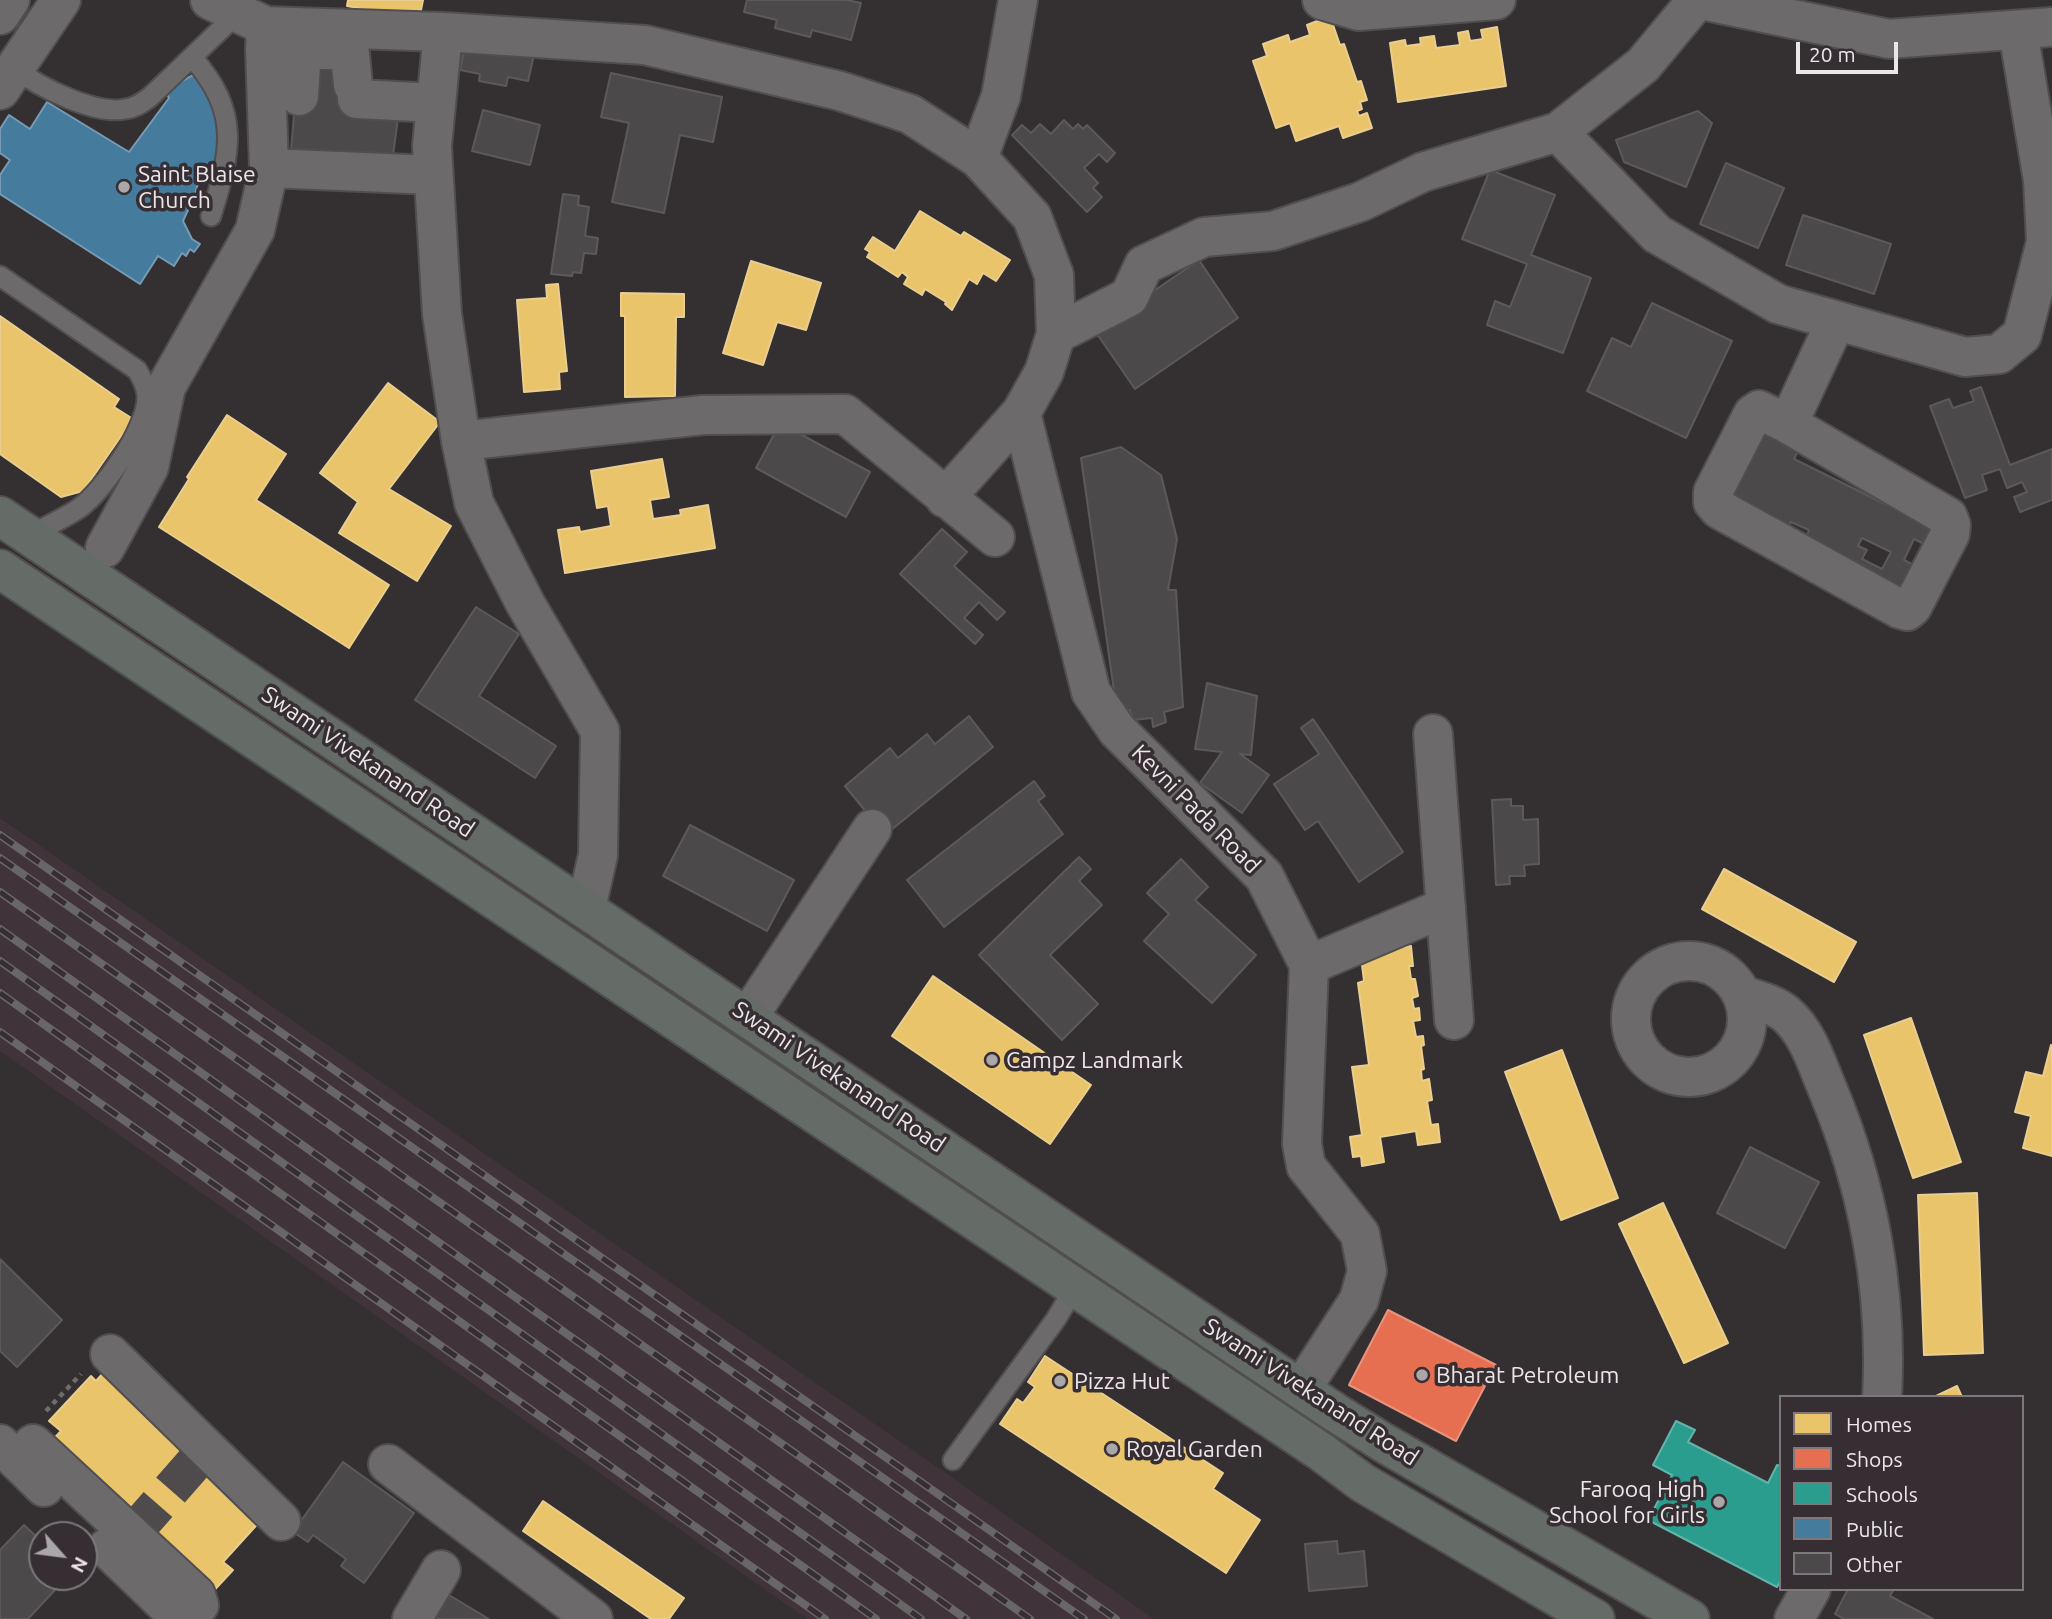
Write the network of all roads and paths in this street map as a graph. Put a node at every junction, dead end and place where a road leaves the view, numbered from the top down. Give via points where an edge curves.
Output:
1 (10, 0) edge
2 (61, 0) edge
3 (1018, 0) edge
4 (1322, 0) edge
5 (1496, 0) edge
6 (1699, 0) edge
7 (0, 15) edge
8 (245, 22) edge
9 (2035, 29) edge
10 (443, 32) junction
11 (302, 50) junction
12 (192, 57) junction
13 (7, 79) edge
14 (299, 96) dead end
15 (423, 103) junction
16 (1558, 132) junction
17 (978, 158) junction
18 (269, 169) junction
19 (418, 174) junction
20 (211, 216) dead end
21 (0, 276) edge
22 (1836, 321) junction
23 (1056, 334) junction
24 (1021, 413) junction
25 (1788, 424) junction
26 (461, 442) junction
27 (945, 498) junction
28 (15, 526) edge
29 (995, 537) dead end
30 (99, 563) junction
31 (0, 569) edge
32 (69, 615) junction
33 (1433, 734) dead end
34 (872, 829) dead end
35 (1446, 907) junction
36 (586, 908) junction
37 (1309, 965) junction
38 (1742, 995) dead end
39 (748, 1017) junction
40 (1454, 1020) dead end
41 (1074, 1289) junction
42 (110, 1354) joint
43 (1302, 1388) junction
44 (1882, 1395) edge
45 (1336, 1413) junction
46 (16, 1444) edge
47 (1320, 1451) junction
48 (953, 1460) dead end
49 (388, 1464) dead end
50 (281, 1521) dead end
51 (440, 1570) dead end
52 (1810, 1591) edge
53 (184, 1619) edge
54 (412, 1619) edge
55 (593, 1619) edge
56 (1595, 1619) edge
57 (1690, 1619) edge
58 (1794, 1619) edge

1 - 7 street
2 - 13 street
3 - 17 street via 1001,96
4 - 5 street via 1359,11
6 - 9 street via 1889,39
6 - 16 street via 1643,65
8 - 10 street
8 - 11 street
8 - 12 lane
8 - 18 street
9 - 22 street via 2046,242 2021,335 1999,354 1965,357
10 - 15 street
10 - 17 street via 658,48 840,92 910,114
11 - 14 street
11 - 15 street via 350,54 355,92
12 - 13 lane via 139,105 116,110 83,103 38,84
12 - 20 lane via 221,100 229,129 225,170
15 - 19 street via 432,146
16 - 22 street via 1657,234 1778,304
16 - 23 street via 1423,172 1360,202 1273,231 1204,237 1144,265 1129,297
17 - 23 street via 1032,218 1054,275
18 - 19 street
18 - 30 street via 254,230 166,387 149,467
19 - 26 street
21 - 28 lane via 137,370 147,396 145,413 117,468 100,489 79,509
22 - 25 street
23 - 24 street via 1044,372
24 - 27 street
24 - 37 street, Kevni Pada Road via 1091,692 1116,730 1265,876
25 - 25 street via 1948,517 1950,534 1907,611 1713,502 1713,492 1754,414 1766,412
26 - 27 street via 703,415 845,414
26 - 36 street via 474,503 525,603 600,731 597,855
27 - 29 street
28 - 30 main road, Swami Vivekanand Road
30 - 32 main road
30 - 36 main road, Swami Vivekanand Road
31 - 32 main road, Swami Vivekanand Road
32 - 41 main road, Swami Vivekanand Road
33 - 35 street
34 - 39 street
35 - 37 street
35 - 40 street
36 - 39 main road, Swami Vivekanand Road
37 - 43 street, Kevni Pada Road via 1302,1144 1306,1166 1360,1234 1367,1271 1359,1300
38 - 44 street via 1784,1013 1801,1030 1843,1125 1867,1205 1882,1318
39 - 43 main road, Swami Vivekanand Road
41 - 47 main road, Swami Vivekanand Road
41 - 48 lane
42 - 46 path via 100,1353
42 - 50 street via 204,1452
43 - 45 main road, Swami Vivekanand Road
45 - 47 main road
45 - 57 main road, Swami Vivekanand Road
46 - 53 street via 126,1540
47 - 56 main road, Swami Vivekanand Road via 1363,1483
49 - 55 street
51 - 54 street
52 - 58 street

